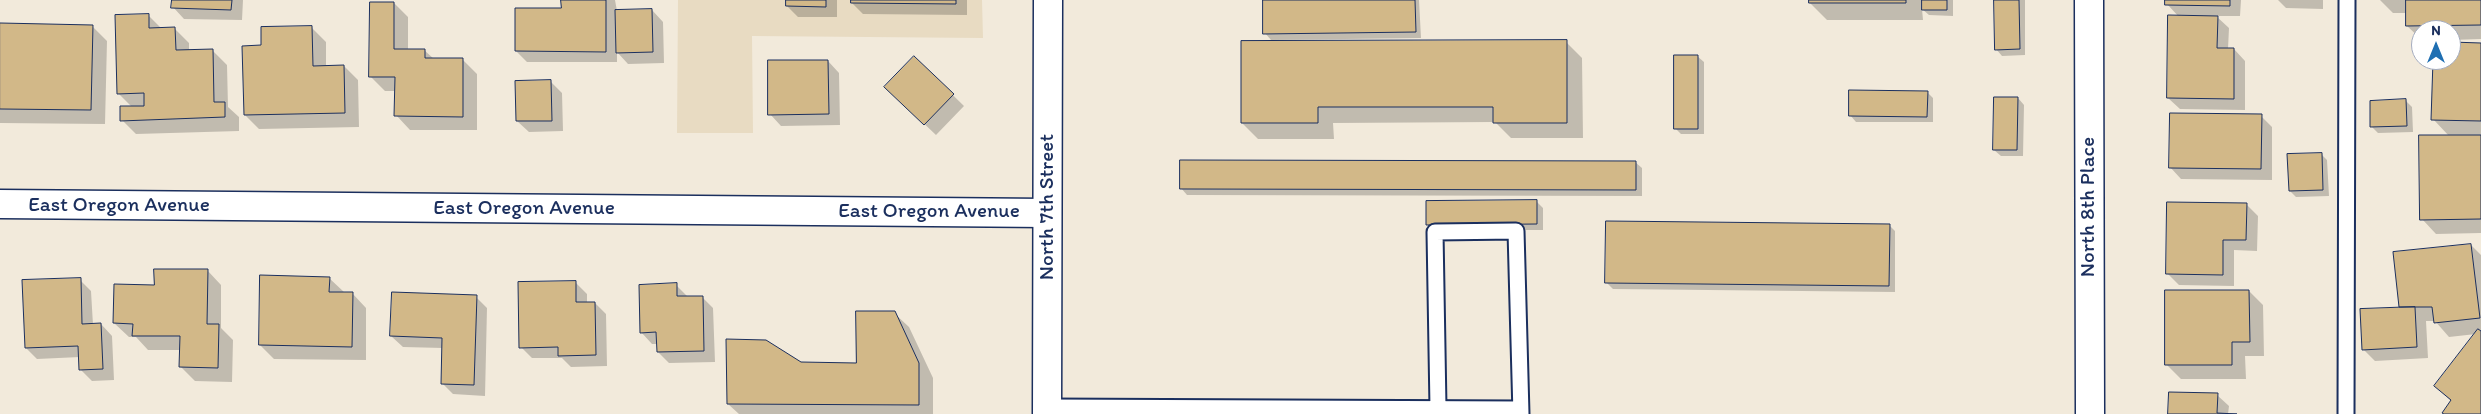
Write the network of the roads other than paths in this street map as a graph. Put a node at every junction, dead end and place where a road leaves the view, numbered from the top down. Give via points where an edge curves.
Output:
1 (1048, 0) edge
2 (2089, 0) edge
3 (2347, 0) edge
4 (0, 204) edge
5 (1047, 213) junction
6 (1438, 408) junction
7 (1047, 410) edge
8 (1166, 411) edge
9 (1521, 411) edge
10 (2090, 414) edge
11 (2346, 414) edge

1 - 5 street, North 7th Street
2 - 10 street, North 8th Place
3 - 11 lane
4 - 5 street, East Oregon Avenue
5 - 7 street, North 7th Street
6 - 8 lane
6 - 9 lane
6 - 9 lane via 1435,232 1516,231
7 - 8 lane

